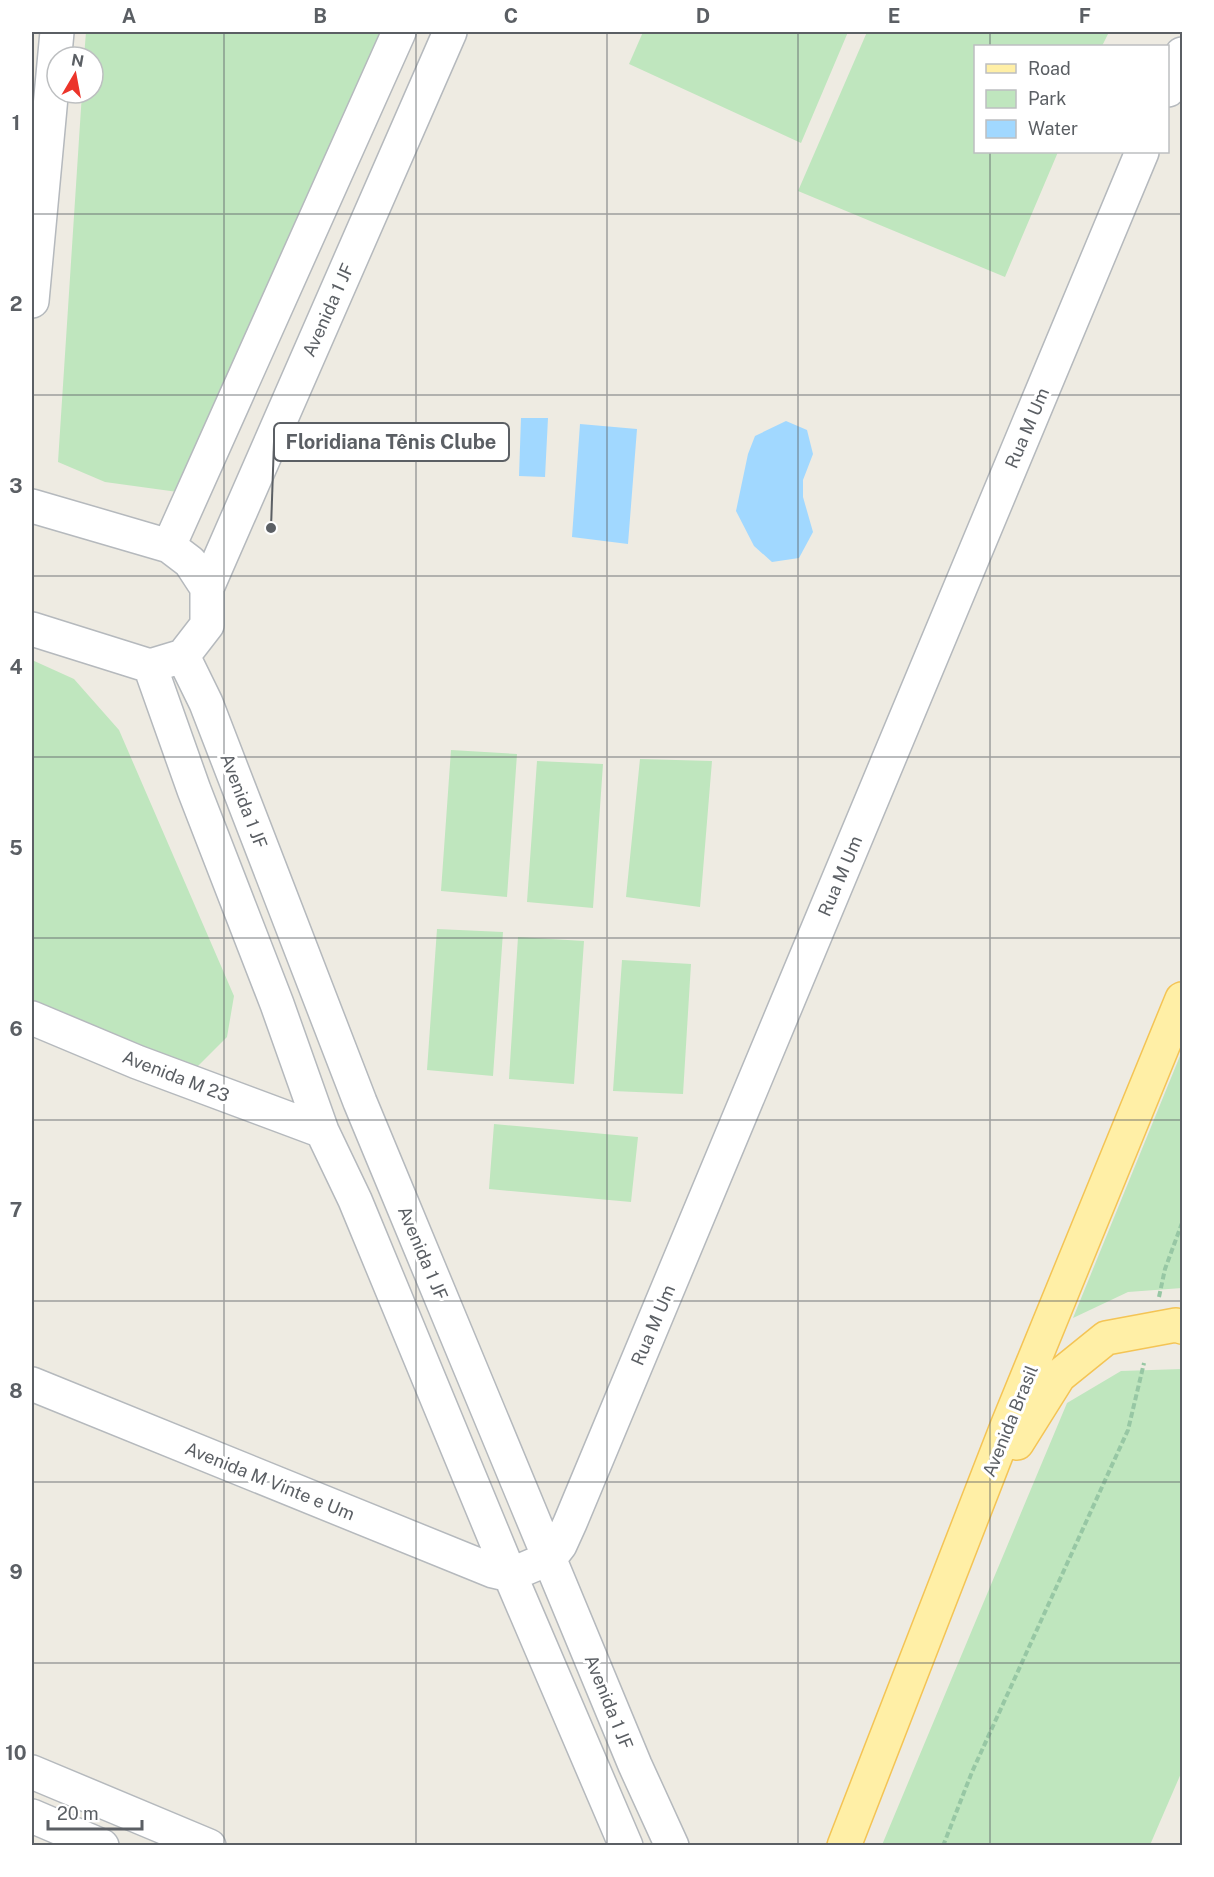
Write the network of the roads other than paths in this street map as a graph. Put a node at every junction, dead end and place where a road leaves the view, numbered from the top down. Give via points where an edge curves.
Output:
1 (57, 32) edge
2 (399, 32) edge
3 (450, 32) edge
4 (1182, 54) edge
5 (1169, 85) edge
6 (1142, 153) edge
7 (32, 301) edge
8 (32, 506) edge
9 (169, 546) junction
10 (207, 588) junction
11 (32, 628) edge
12 (183, 656) junction
13 (150, 666) junction
14 (316, 988) junction
15 (1182, 999) edge
16 (277, 1004) junction
17 (32, 1018) edge
18 (322, 1131) junction
19 (393, 1183) junction
20 (355, 1200) junction
21 (1167, 1328) edge
22 (32, 1384) edge
23 (975, 1510) junction
24 (550, 1558) junction
25 (510, 1575) junction
26 (42, 1776) edge
27 (43, 1828) edge
28 (102, 1845) edge
29 (209, 1845) edge
30 (626, 1845) edge
31 (672, 1845) edge
32 (844, 1845) edge

1 - 7 street
2 - 9 street
3 - 10 street, Avenida 1 JF
4 - 5 street
6 - 24 street, Rua M Um via 575,1512
8 - 9 street
9 - 10 street via 190,562
10 - 12 street via 207,625
11 - 13 street
12 - 13 street
12 - 14 street, Avenida 1 JF via 206,703
13 - 16 street
14 - 16 street
14 - 19 street, Avenida 1 JF
15 - 23 main road, Avenida Brasil
16 - 18 street
17 - 18 street, Avenida M 23
18 - 20 street
19 - 20 street
19 - 24 street, Avenida 1 JF
20 - 25 street
21 - 23 main road via 1106,1338 1059,1376
22 - 25 street, Avenida M Vinte e Um via 466,1561
23 - 32 main road, Avenida Brasil
24 - 25 street
24 - 31 street, Avenida 1 JF
25 - 30 street
26 - 27 street
26 - 29 street
27 - 28 street

